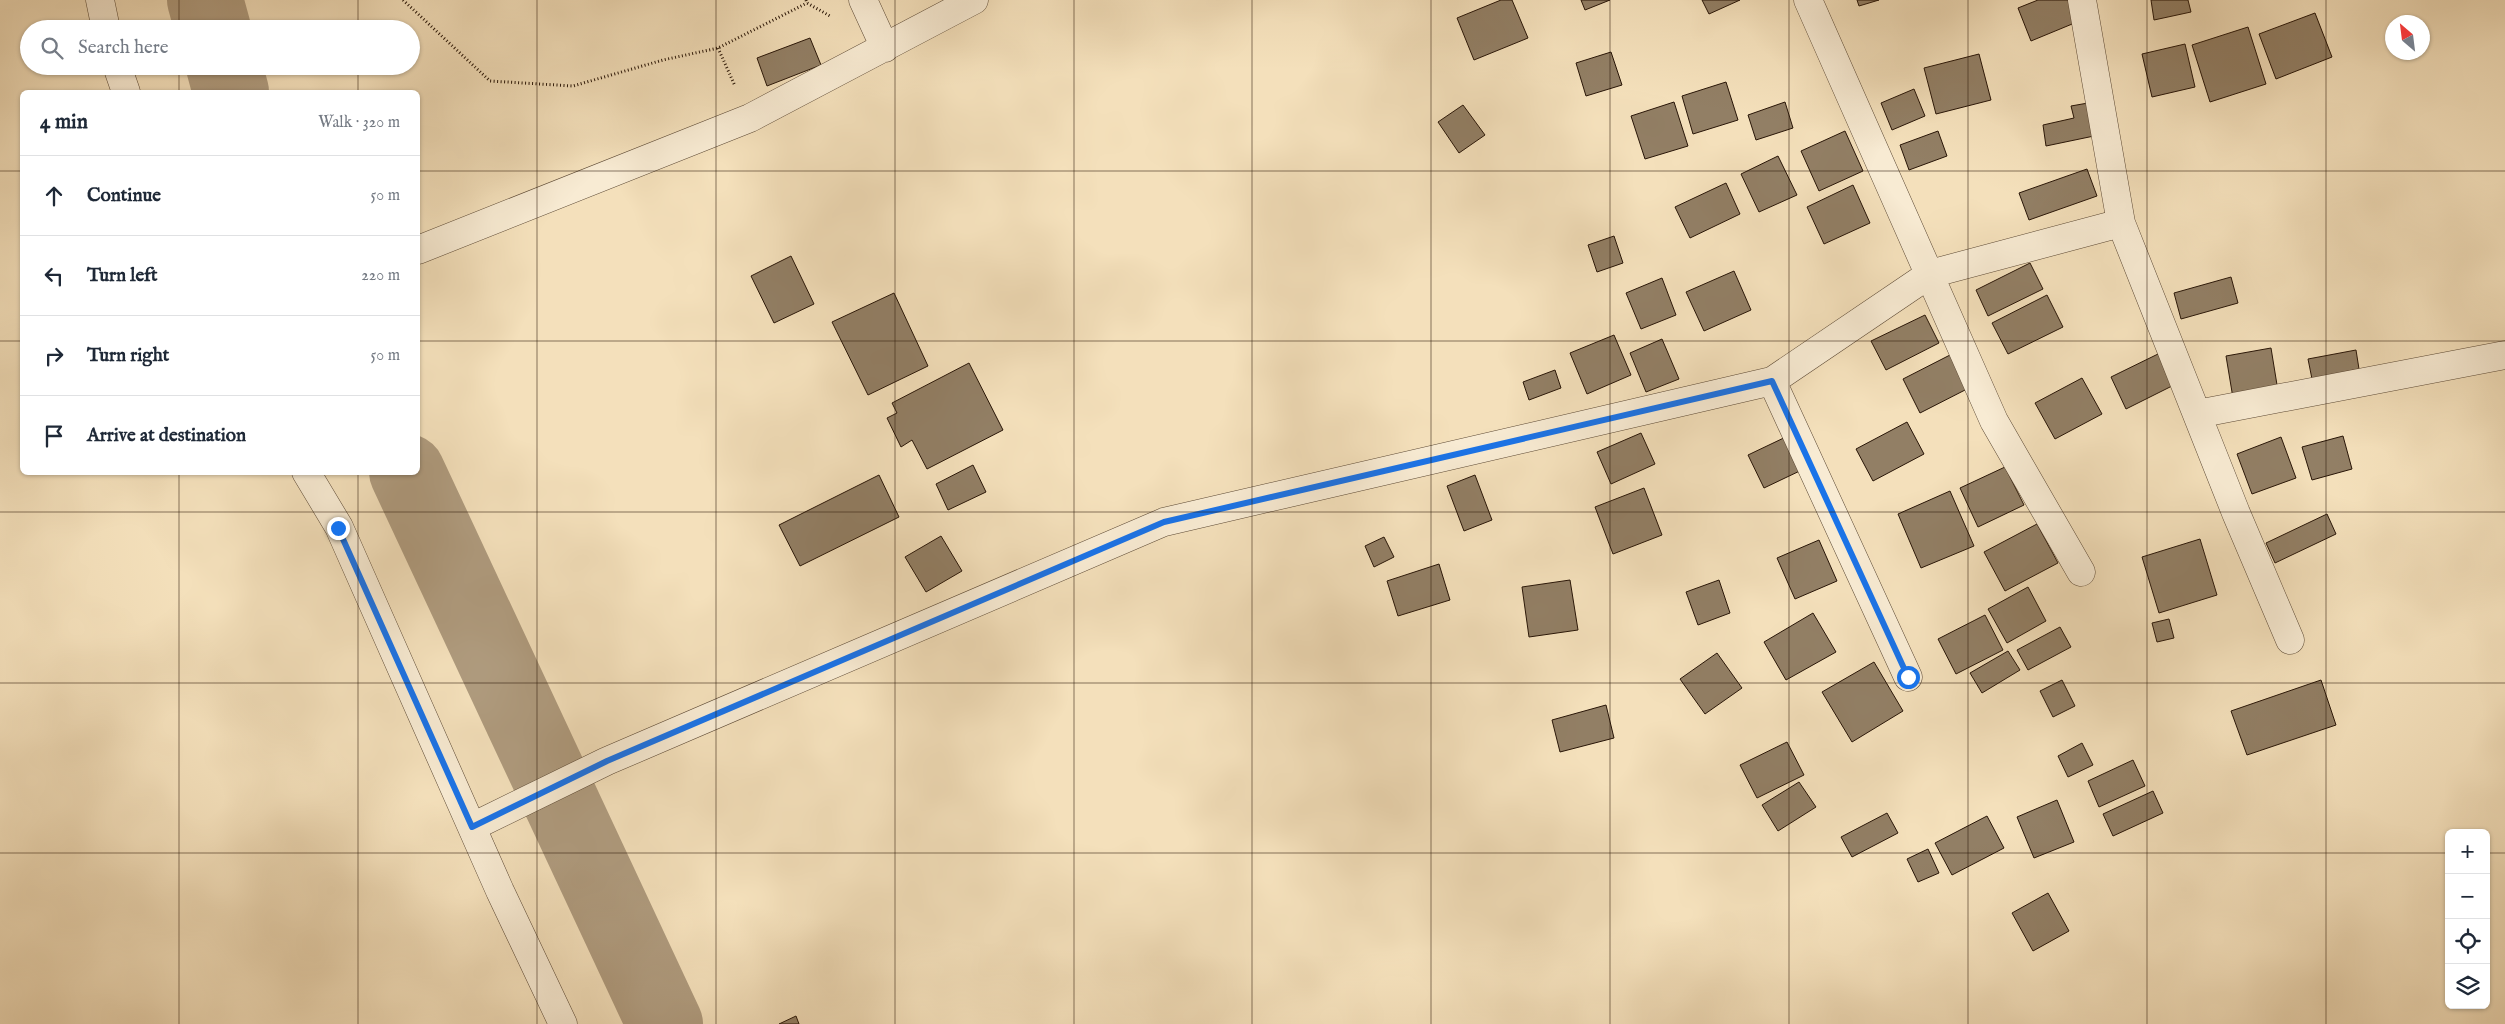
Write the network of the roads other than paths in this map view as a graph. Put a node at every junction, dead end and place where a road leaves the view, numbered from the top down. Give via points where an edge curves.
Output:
1 (100, 0) edge
2 (863, 0) edge
3 (974, 0) edge
4 (1808, 0) edge
5 (2082, 0) edge
6 (104, 20) edge
7 (885, 48) junction
8 (120, 75) edge
9 (125, 90) edge
10 (2121, 223) junction
11 (420, 249) edge
12 (1930, 274) junction
13 (2505, 355) edge
14 (1772, 381) junction
15 (2197, 414) junction
16 (308, 475) edge
17 (2081, 572) dead end
18 (2290, 640) dead end
19 (1908, 677) dead end
20 (472, 827) junction
21 (562, 1024) edge

1 - 6 street
2 - 7 street
3 - 7 street
4 - 12 street
5 - 10 street
7 - 11 street via 750,118
8 - 9 street
10 - 12 street
10 - 15 street
12 - 14 street
12 - 17 street via 1994,421
13 - 15 street
14 - 19 street
14 - 20 street via 1164,522 607,761
15 - 18 street
16 - 20 street via 338,528
20 - 21 street

